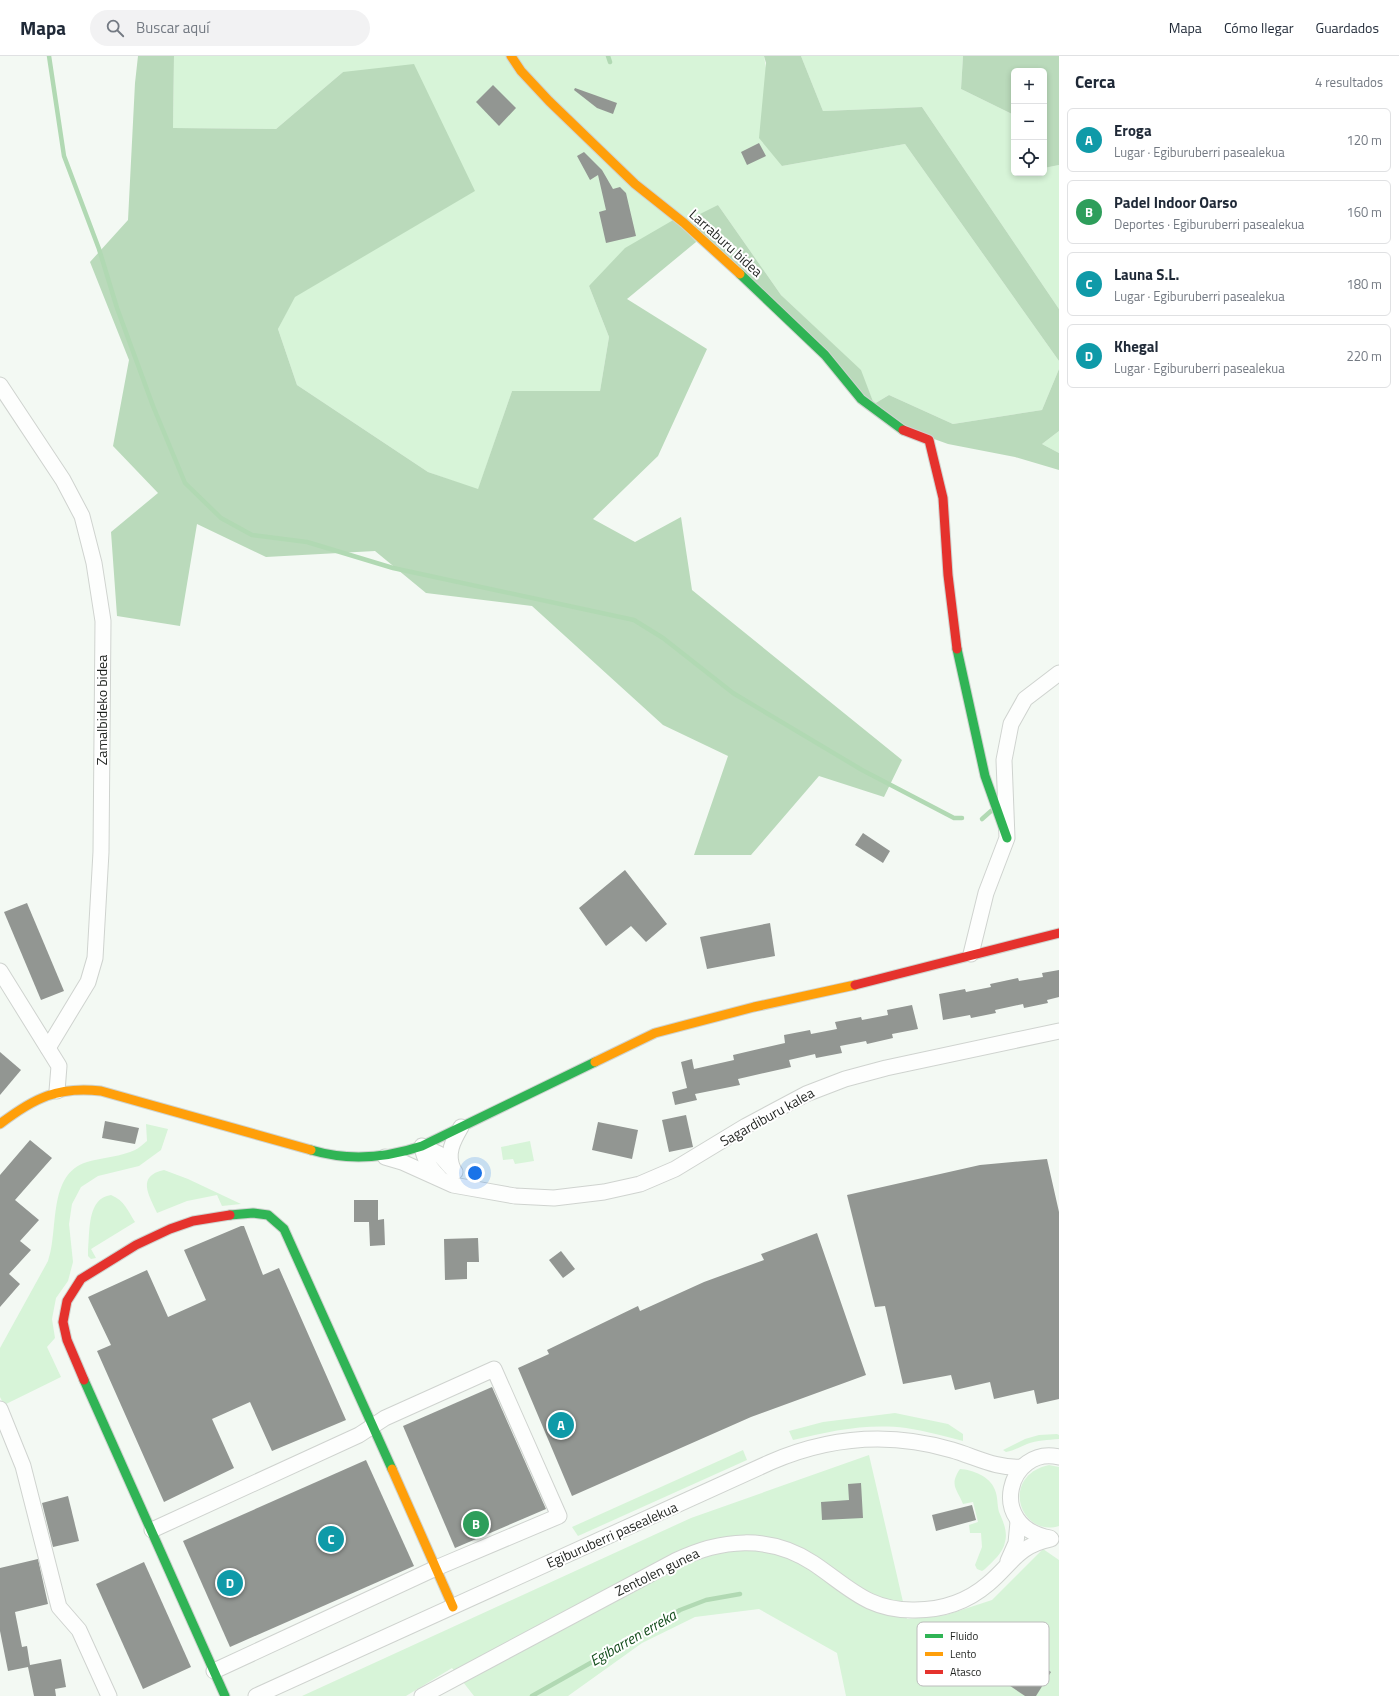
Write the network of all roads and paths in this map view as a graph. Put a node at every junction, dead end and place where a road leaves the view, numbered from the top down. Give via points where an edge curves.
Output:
1 (511, 56) edge
2 (0, 385) edge
3 (1059, 673) edge
4 (1007, 838) junction
5 (1059, 933) edge
6 (972, 954) junction
7 (0, 971) edge
8 (1059, 1031) edge
9 (48, 1048) junction
10 (57, 1091) junction
11 (0, 1124) edge
12 (461, 1127) junction
13 (422, 1146) junction
14 (383, 1157) junction
15 (450, 1177) junction
16 (0, 1409) edge
17 (372, 1425) junction
18 (1059, 1457) edge
19 (980, 1460) junction
20 (1022, 1467) junction
21 (1010, 1490) junction
22 (1018, 1522) junction
23 (152, 1530) junction
24 (1055, 1538) edge
25 (1006, 1566) junction
26 (436, 1568) junction
27 (452, 1607) junction
28 (214, 1670) junction
29 (109, 1696) edge
30 (225, 1696) edge
31 (256, 1696) edge
32 (422, 1696) edge

1 - 4 street, Larraburu bidea via 549,101 635,184 684,223 787,317 861,398 904,430 929,440 942,498 958,662 985,776
2 - 9 street, Zamalbideko bidea via 63,480 82,516 94,563 103,621 101,852 95,958 88,982
3 - 4 street via 1025,699 1011,724 1004,760
4 - 6 street via 986,893
5 - 6 street
6 - 12 street via 655,1033
7 - 9 street
8 - 15 street, Sagardiburu kalea via 845,1078 806,1094 746,1126 675,1169 640,1184 604,1192 554,1198 515,1196 478,1189
9 - 10 street via 59,1066
10 - 11 street via 24,1106
10 - 14 street via 72,1088 101,1091 321,1153 358,1158
12 - 13 street
12 - 15 street via 453,1140 450,1153
13 - 14 street
13 - 15 street, Sagardiburu kalea via 439,1154
14 - 15 street, Sagardiburu kalea
16 - 29 street via 23,1466 59,1607 78,1630
17 - 23 street via 359,1434
17 - 23 street via 284,1229 268,1215 254,1213 193,1221 156,1235 81,1279 67,1301 63,1322 67,1340
17 - 26 street
17 - 26 street via 494,1370 559,1516
18 - 20 street via 1044,1456
19 - 20 street, Egiburuberri pasealekua via 1000,1467
19 - 21 street, Egiburuberri pasealekua via 997,1473
19 - 27 street, Egiburuberri pasealekua via 927,1444 889,1439 845,1441 806,1449
20 - 21 street
21 - 22 street via 1012,1512
22 - 24 street via 1027,1531 1038,1536
22 - 25 street, Zentolen gunea via 1016,1543
23 - 28 street
24 - 25 street, Zentolen gunea via 1026,1548
25 - 32 street, Zentolen gunea via 988,1584 967,1598 950,1605 931,1609 898,1609 867,1601 794,1553 756,1543 717,1545 695,1551 675,1561
26 - 27 street
26 - 28 street
27 - 31 street, Egiburuberri pasealekua
28 - 30 street

